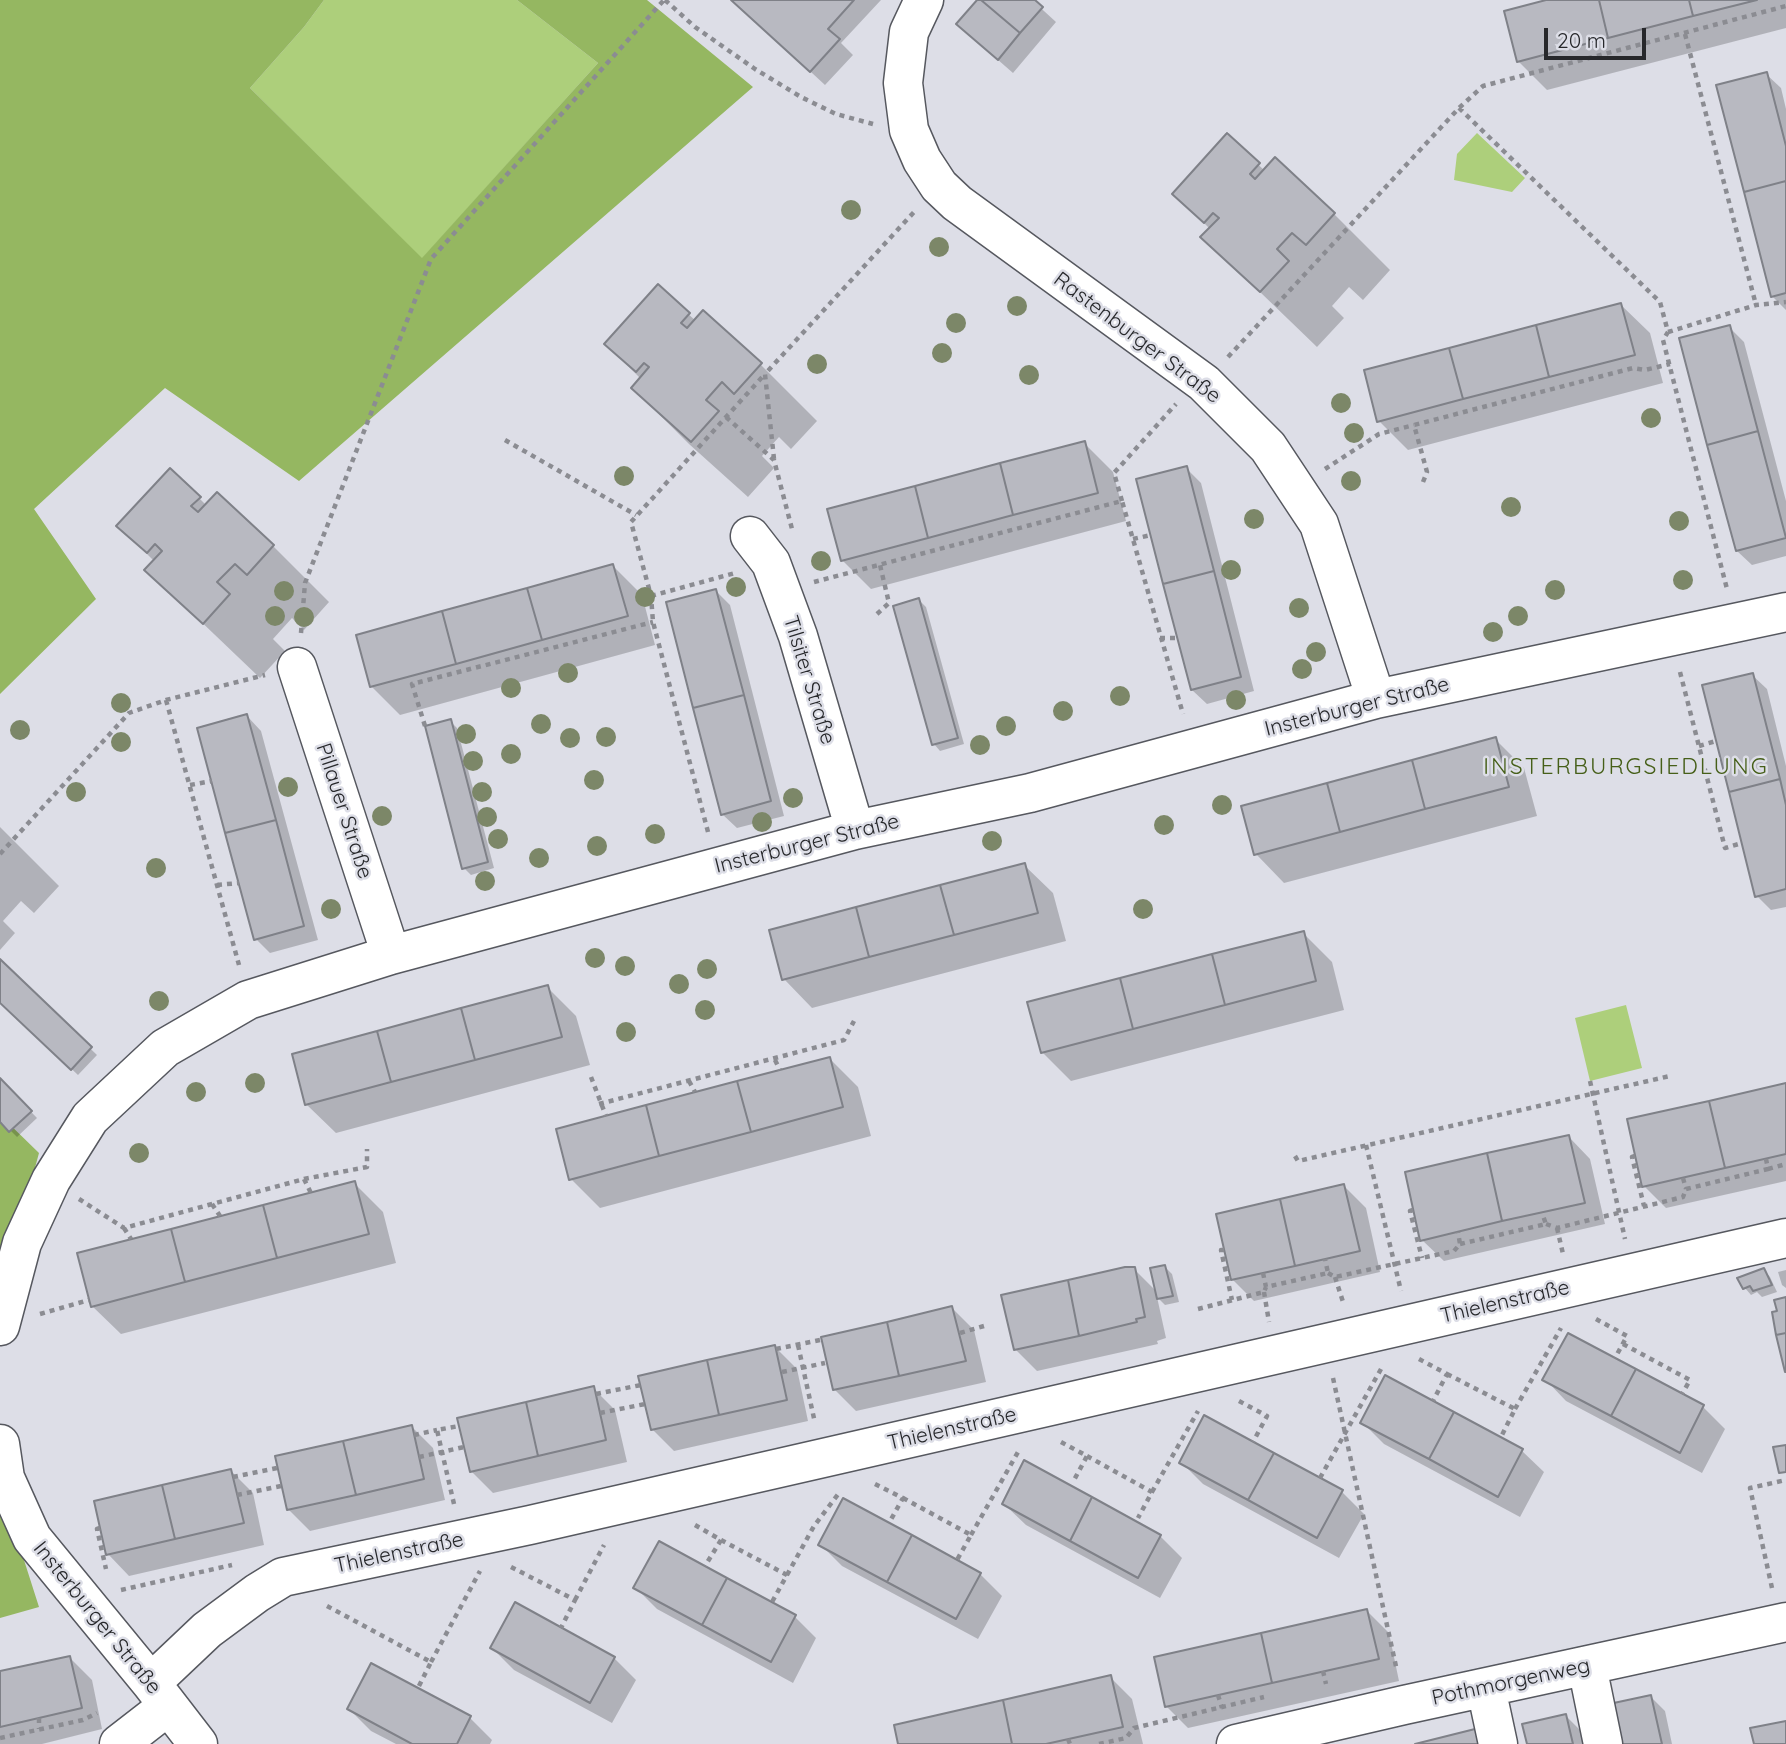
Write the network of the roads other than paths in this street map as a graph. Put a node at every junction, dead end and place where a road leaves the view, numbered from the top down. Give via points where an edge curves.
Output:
1 (924, 0) edge
2 (772, 544) road end
3 (1786, 612) edge
4 (297, 667) road end
5 (1376, 699) junction
6 (855, 830) junction
7 (391, 955) junction
8 (1786, 1238) edge
9 (15, 1321) edge
10 (0, 1444) edge
11 (1780, 1608) edge
12 (1578, 1668) junction
13 (1486, 1688) junction
14 (160, 1694) junction
15 (112, 1727) edge
16 (198, 1744) edge
17 (1236, 1744) edge
18 (1498, 1744) edge
19 (1585, 1744) edge
20 (1603, 1744) edge

1 - 5 street, Rastenburger Straße via 909,32 902,83 909,130 922,160 939,186 957,202 1268,447 1319,524
2 - 6 street, Tilsiter Straße
3 - 5 street, Insterburger Straße
4 - 7 street, Pillauer Straße
5 - 6 street, Insterburger Straße via 1030,793
6 - 7 street, Insterburger Straße
7 - 9 street, Insterburger Straße via 248,1000 165,1048 90,1118 51,1180 22,1243
8 - 14 street, Thielenstraße via 530,1525 283,1577 207,1630
10 - 14 street, Insterburger Straße via 5,1478 32,1538
11 - 12 street, Pothmorgenweg
12 - 13 street, Pothmorgenweg
12 - 19 street
12 - 20 street
13 - 17 street, Pothmorgenweg
13 - 18 street
14 - 15 street, Thielenstraße
14 - 16 street, Insterburger Straße

